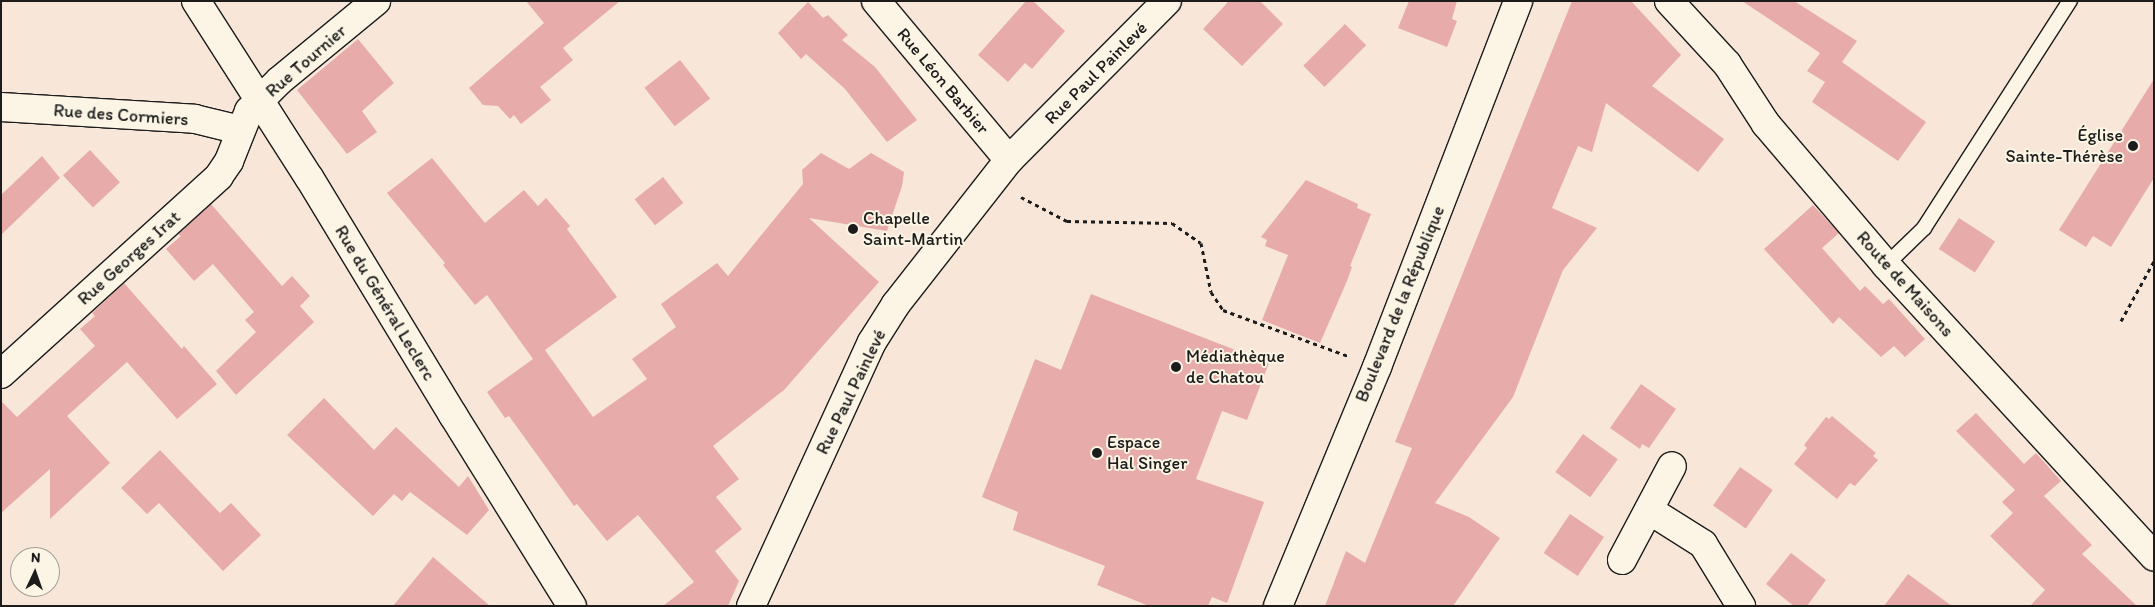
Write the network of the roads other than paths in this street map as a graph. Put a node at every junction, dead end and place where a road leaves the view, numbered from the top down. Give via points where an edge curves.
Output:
1 (196, 1) edge
2 (376, 1) edge
3 (876, 1) edge
4 (1167, 1) edge
5 (1518, 1) edge
6 (1670, 1) edge
7 (2070, 1) edge
8 (259, 101) junction
9 (1, 107) edge
10 (240, 130) junction
11 (1009, 160) junction
12 (1886, 265) junction
13 (1, 374) edge
14 (1672, 466) dead end
15 (1650, 510) junction
16 (2154, 556) edge
17 (1622, 560) dead end
18 (572, 606) edge
19 (752, 606) edge
20 (1278, 606) edge
21 (1741, 606) edge

1 - 8 street, Rue du Général Leclerc
2 - 8 street, Rue Tournier
3 - 11 street, Rue Léon Barbier
4 - 11 street, Rue Paul Painlevé
5 - 20 street, Boulevard de la République via 1376,367
6 - 12 street, Route de Maisons via 1727,64 1766,124
7 - 12 lane via 1924,228
8 - 10 street, Rue Tournier via 249,111
8 - 18 street, Rue du Général Leclerc via 310,178
9 - 10 street, Rue des Cormiers via 195,119
10 - 13 street, Rue Georges Irat via 229,161 219,176
11 - 19 street, Rue Paul Painlevé via 896,304 872,342
12 - 16 street, Route de Maisons
14 - 15 street
15 - 17 street
15 - 21 street via 1703,544

